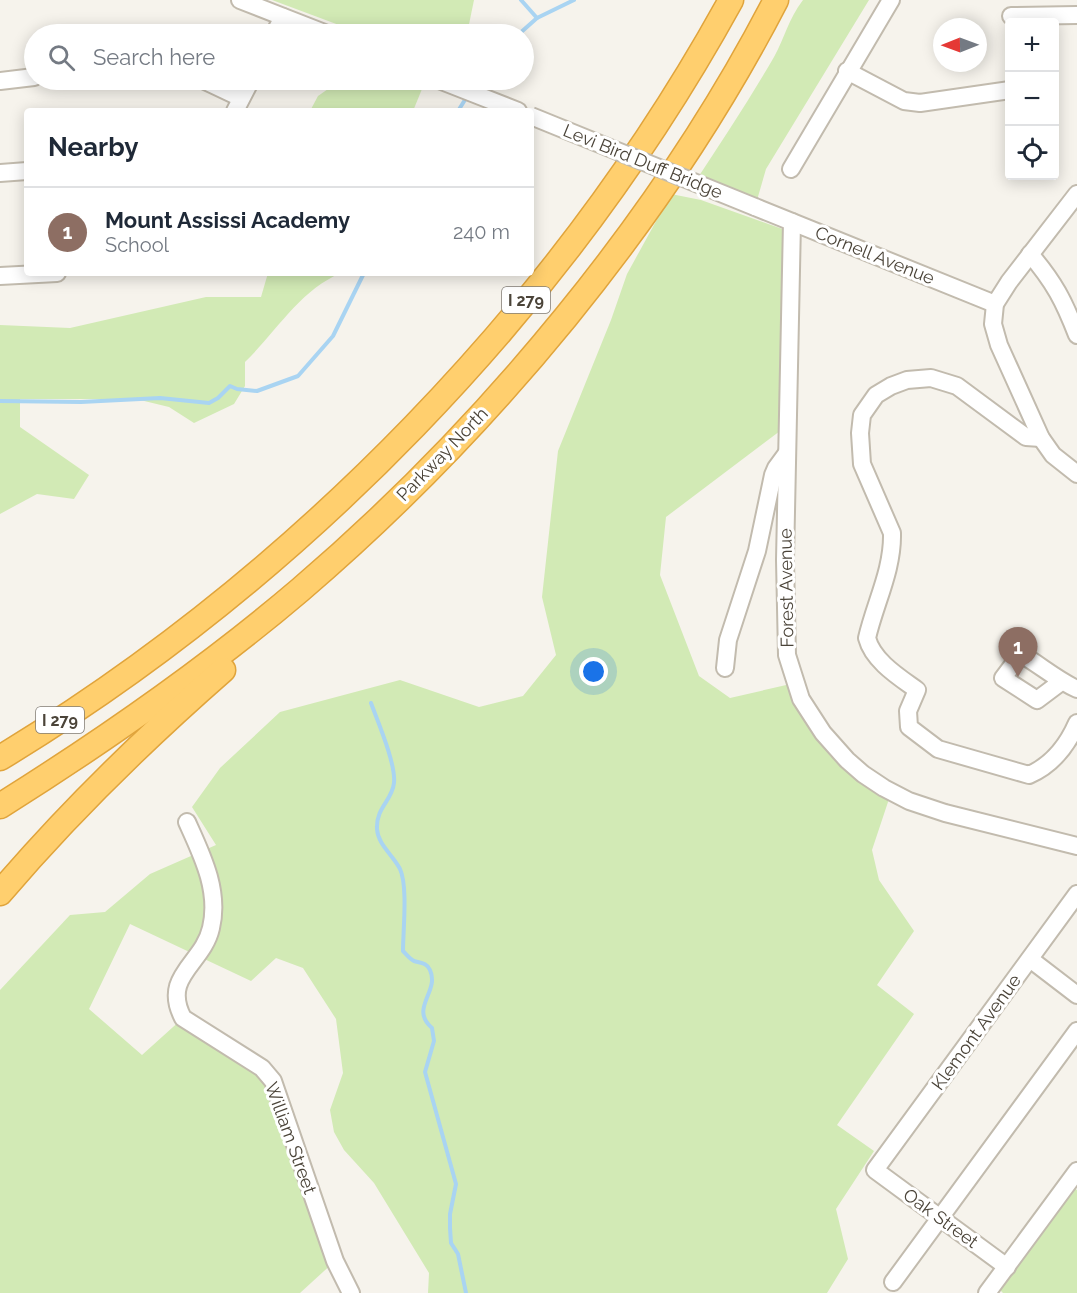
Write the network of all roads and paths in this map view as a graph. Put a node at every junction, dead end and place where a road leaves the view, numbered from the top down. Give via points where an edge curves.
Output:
1 (240, 0) edge
2 (731, 0) edge
3 (776, 0) edge
4 (891, 0) edge
5 (1077, 15) edge
6 (1011, 16) dead end
7 (283, 17) junction
8 (279, 24) edge
9 (300, 24) edge
10 (847, 71) junction
11 (24, 78) edge
12 (0, 81) edge
13 (217, 90) edge
14 (246, 90) edge
15 (464, 90) edge
16 (1005, 91) edge
17 (238, 105) edge
18 (510, 108) edge
19 (534, 117) edge
20 (791, 168) dead end
21 (24, 171) edge
22 (0, 173) edge
23 (1077, 194) edge
24 (755, 207) joint
25 (792, 222) junction
26 (1030, 254) junction
27 (24, 275) edge
28 (0, 276) edge
29 (995, 304) junction
30 (1077, 335) edge
31 (1041, 438) junction
32 (455, 441) junction
33 (788, 453) junction
34 (1077, 474) edge
35 (725, 668) dead end
36 (118, 679) junction
37 (1077, 723) edge
38 (0, 744) edge
39 (0, 758) edge
40 (0, 806) edge
41 (187, 822) dead end
42 (1077, 846) edge
43 (0, 893) edge
44 (1077, 894) edge
45 (1030, 959) junction
46 (1077, 995) edge
47 (1077, 1031) edge
48 (875, 1170) joint
49 (1077, 1171) edge
50 (940, 1218) junction
51 (1007, 1267) junction
52 (893, 1282) dead end
53 (345, 1290) edge
54 (987, 1293) edge

1 - 7 street
2 - 36 highway, I 279 via 678,93 615,185 461,377 326,513 235,590
3 - 32 highway, Parkway North / I 279 via 707,120 635,225 527,363
4 - 10 street
5 - 6 street
7 - 8 street
7 - 9 street
10 - 16 street via 904,101 920,103
10 - 20 street
11 - 12 street
13 - 17 street
14 - 17 street
15 - 18 street
19 - 24 street, Levi Bird Duff Bridge, bridge
21 - 22 street
23 - 26 street
24 - 25 street, Cornell Avenue
25 - 29 street, Cornell Avenue
25 - 33 street, Forest Avenue
26 - 29 street
26 - 30 street via 1063,300
27 - 28 street
29 - 31 street via 993,324 999,345
31 - 34 street via 1053,455
31 - 37 street via 1026,437 957,386 931,378 907,380 876,395 862,415 862,464 892,533 892,543 889,568 867,638 891,670 917,690 908,711 909,727 938,749 1029,775 1050,763
32 - 40 highway, Parkway North / I 279 via 358,537 229,648 134,718
32 - 43 highway via 393,517 353,558 170,717 59,825
33 - 35 street via 773,475 757,551 728,640
33 - 42 street, Forest Avenue via 787,655 801,699 823,733 863,774 909,801
36 - 38 highway
36 - 39 highway, I 279
41 - 53 street, William Street via 205,862 213,904 204,946 181,977 177,1006 183,1018 262,1068 273,1081
44 - 45 street, Klemont Avenue
45 - 46 street
45 - 48 street, Klemont Avenue
47 - 50 street
48 - 50 street, Oak Street
49 - 51 street
50 - 51 street, Oak Street
50 - 52 street
51 - 54 street

